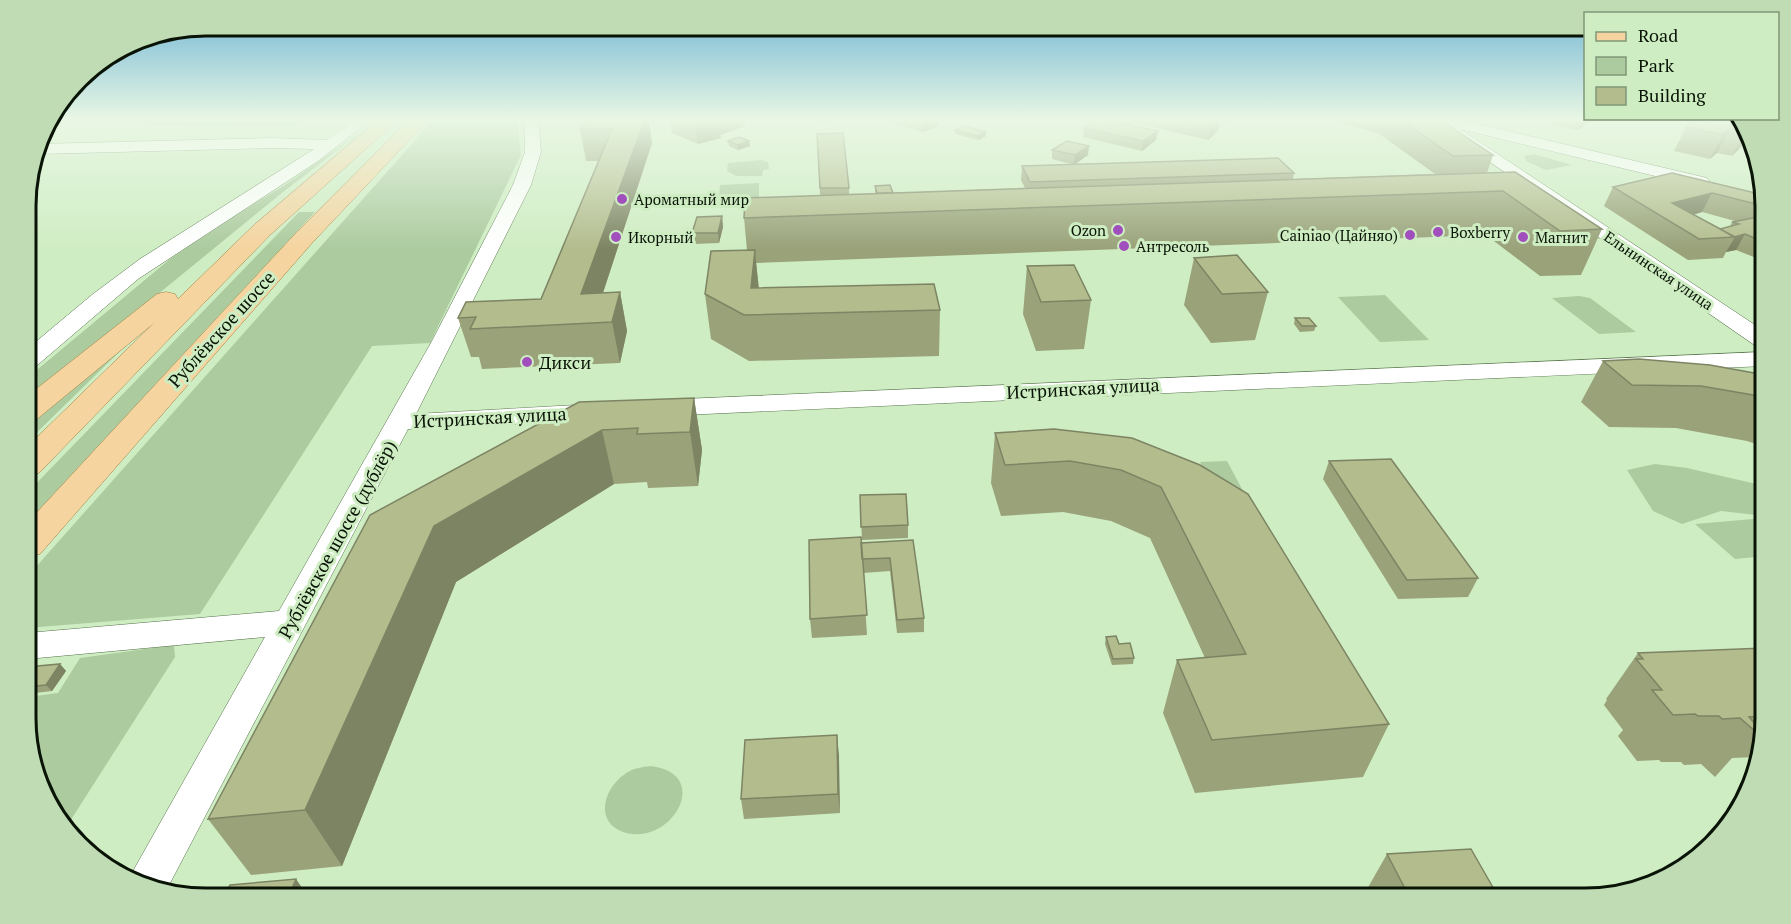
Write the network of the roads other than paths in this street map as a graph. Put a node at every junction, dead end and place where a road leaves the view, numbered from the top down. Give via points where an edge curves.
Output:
1 (303, 162) edge
2 (340, 162) edge
3 (378, 162) edge
4 (530, 162) edge
5 (1500, 162) edge
6 (1618, 162) edge
7 (1721, 187) edge
8 (262, 230) junction
9 (1755, 335) edge
10 (36, 354) edge
11 (1755, 359) edge
12 (36, 404) edge
13 (402, 422) junction
14 (36, 457) edge
15 (36, 535) edge
16 (291, 622) junction
17 (36, 645) edge
18 (151, 878) edge

1 - 10 street via 146,264
2 - 8 main road, Рублёвское шоссе
3 - 15 main road, Рублёвское шоссе via 304,238
4 - 13 street, Рублёвское шоссе (дублёр) via 522,185
5 - 9 street, Ельнинская улица
6 - 7 street
8 - 12 main road via 165,300
8 - 14 main road, Рублёвское шоссе
11 - 13 street, Истринская улица
13 - 16 street, Рублёвское шоссе (дублёр)
16 - 17 street
16 - 18 street, Рублёвское шоссе (дублёр)

